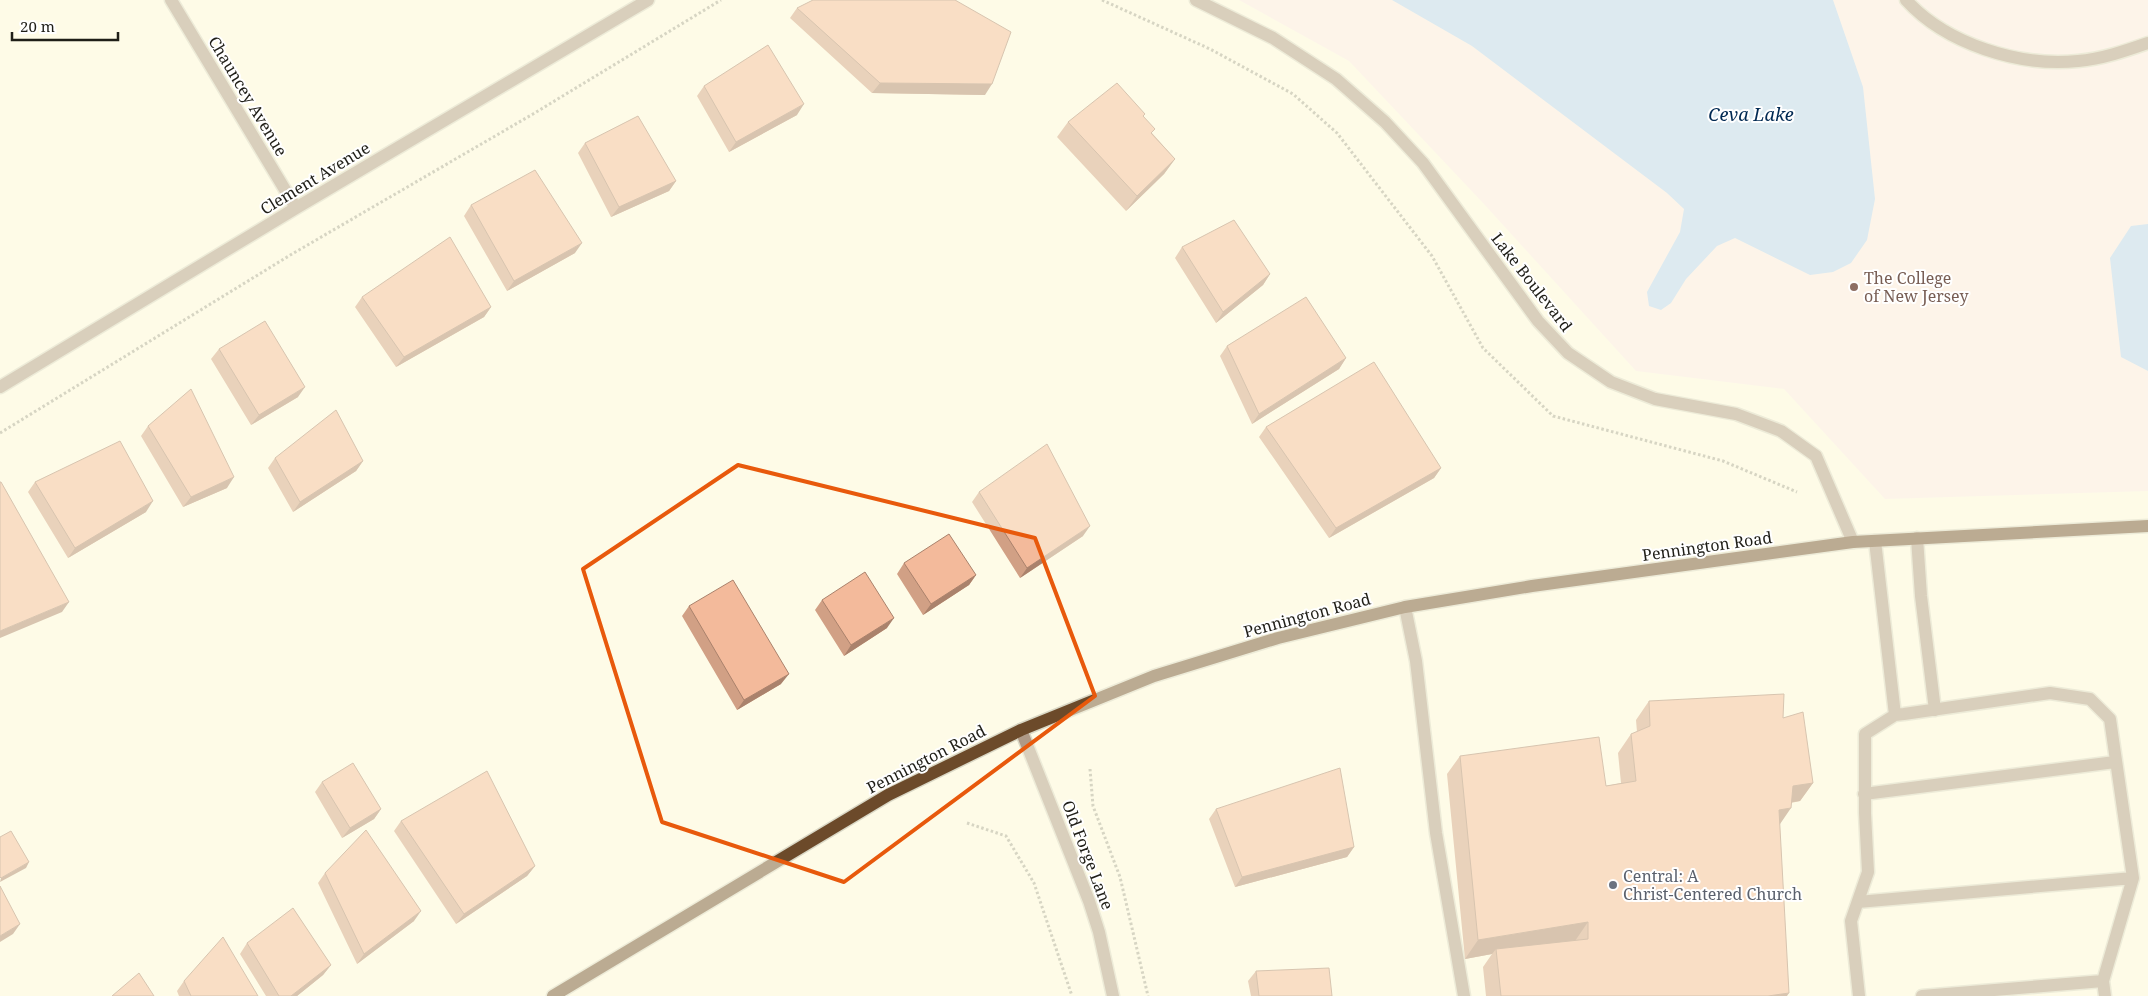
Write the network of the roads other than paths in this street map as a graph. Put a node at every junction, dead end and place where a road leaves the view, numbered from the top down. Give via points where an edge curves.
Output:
1 (171, 0) edge
2 (648, 0) edge
3 (1196, 0) edge
4 (1906, 0) edge
5 (2148, 43) edge
6 (296, 208) junction
7 (0, 387) edge
8 (2148, 526) edge
9 (1916, 538) junction
10 (1875, 541) junction
11 (1853, 542) junction
12 (1404, 607) junction
13 (1935, 710) junction
14 (1895, 716) junction
15 (1021, 730) junction
16 (2115, 762) junction
17 (1864, 794) junction
18 (2133, 878) junction
19 (1858, 902) junction
20 (2103, 981) junction
21 (553, 996) edge
22 (1113, 996) edge
23 (1464, 996) edge
24 (1859, 996) edge
25 (1922, 996) edge
26 (2105, 996) edge

1 - 6 street, Chauncey Avenue
2 - 6 street, Clement Avenue
3 - 11 street, Lake Boulevard via 1273,38 1336,79 1385,122 1423,164 1538,321 1568,353 1611,382 1655,399 1736,414 1781,431 1816,456
4 - 5 street via 1946,32 1987,51 2032,61 2077,61
6 - 7 street, Clement Avenue
8 - 9 main road, Pennington Road
9 - 10 main road, Pennington Road
9 - 13 street
10 - 11 main road, Pennington Road
10 - 14 street
11 - 12 main road, Pennington Road
12 - 15 main road, Pennington Road via 1278,638 1154,676
12 - 23 street via 1416,661 1436,833
13 - 14 street
13 - 16 street via 2050,693 2090,699 2110,719
14 - 17 street via 1866,734
15 - 21 main road, Pennington Road via 888,795
15 - 22 street, Old Forge Lane via 1089,901
16 - 17 street
16 - 18 street
17 - 19 street via 1868,872
18 - 19 street
18 - 20 street
19 - 24 street via 1851,921
20 - 25 street
20 - 26 street

